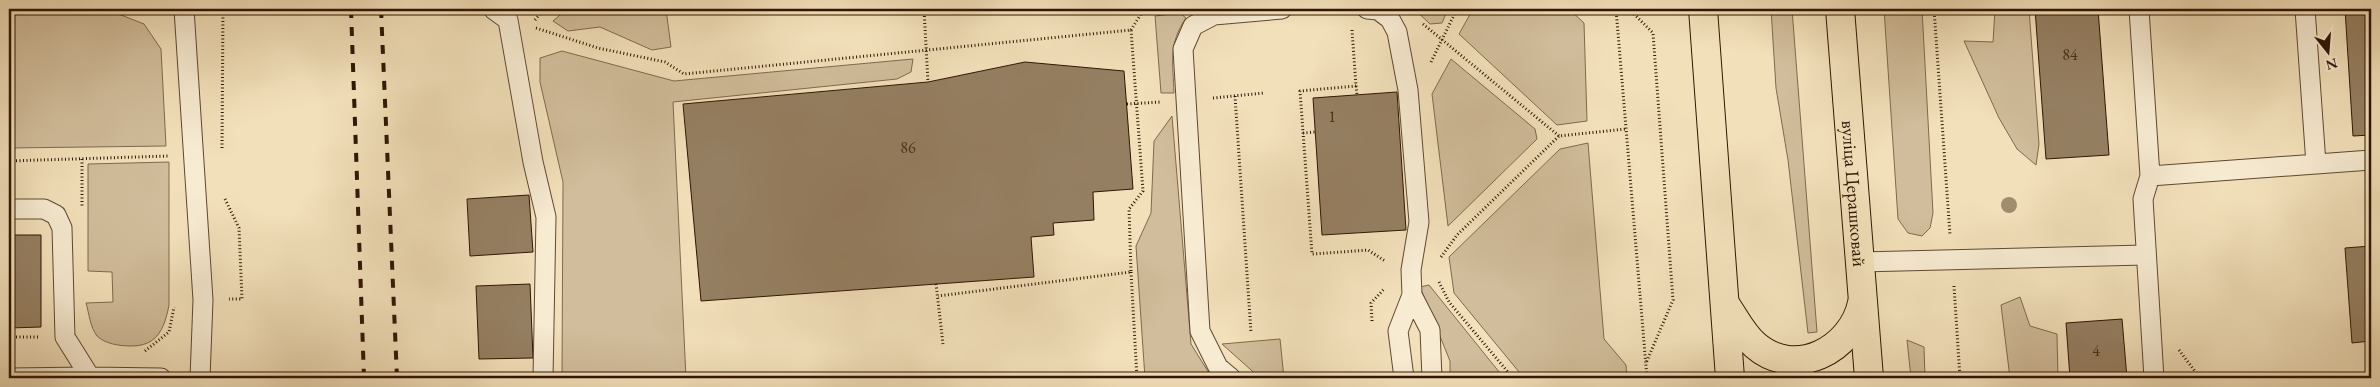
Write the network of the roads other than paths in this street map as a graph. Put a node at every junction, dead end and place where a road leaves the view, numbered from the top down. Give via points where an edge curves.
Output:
1 (184, 9) edge
2 (493, 9) edge
3 (1282, 9) edge
4 (1367, 9) edge
5 (1840, 9) edge
6 (2139, 9) edge
7 (2305, 9) edge
8 (1702, 13) edge
9 (512, 15) edge
10 (2371, 160) edge
11 (2316, 164) junction
12 (2150, 176) junction
13 (9, 209) edge
14 (2145, 256) junction
15 (1860, 262) junction
16 (1412, 295) junction
17 (1863, 298) junction
18 (1724, 303) junction
19 (9, 378) edge
20 (89, 378) edge
21 (144, 378) edge
22 (161, 378) edge
23 (200, 378) edge
24 (543, 378) edge
25 (1231, 378) edge
26 (1404, 378) edge
27 (1432, 378) edge
28 (1730, 378) edge
29 (1869, 378) edge
30 (2154, 378) edge

1 - 23 lane via 203,300
2 - 9 lane
3 - 25 lane via 1214,15 1193,26 1183,49 1200,331 1218,367
4 - 16 lane via 1378,10 1390,19 1397,32 1408,90 1419,222 1411,270
5 - 15 main road, вуліца Церашковай
6 - 12 lane
7 - 11 lane
8 - 18 main road
9 - 24 lane via 533,162 546,217
10 - 11 lane
11 - 12 lane
12 - 14 lane via 2143,200
13 - 20 lane via 44,209 56,215 62,228 65,337
14 - 15 lane
14 - 30 lane
15 - 17 main road, вуліца Церашковай
16 - 26 lane via 1398,331
16 - 27 lane via 1430,330
17 - 18 main road via 1859,316 1837,346 1803,360 1786,359 1756,346
17 - 29 main road, вуліца Церашковай
18 - 28 main road
19 - 20 lane
20 - 21 lane
21 - 22 lane

